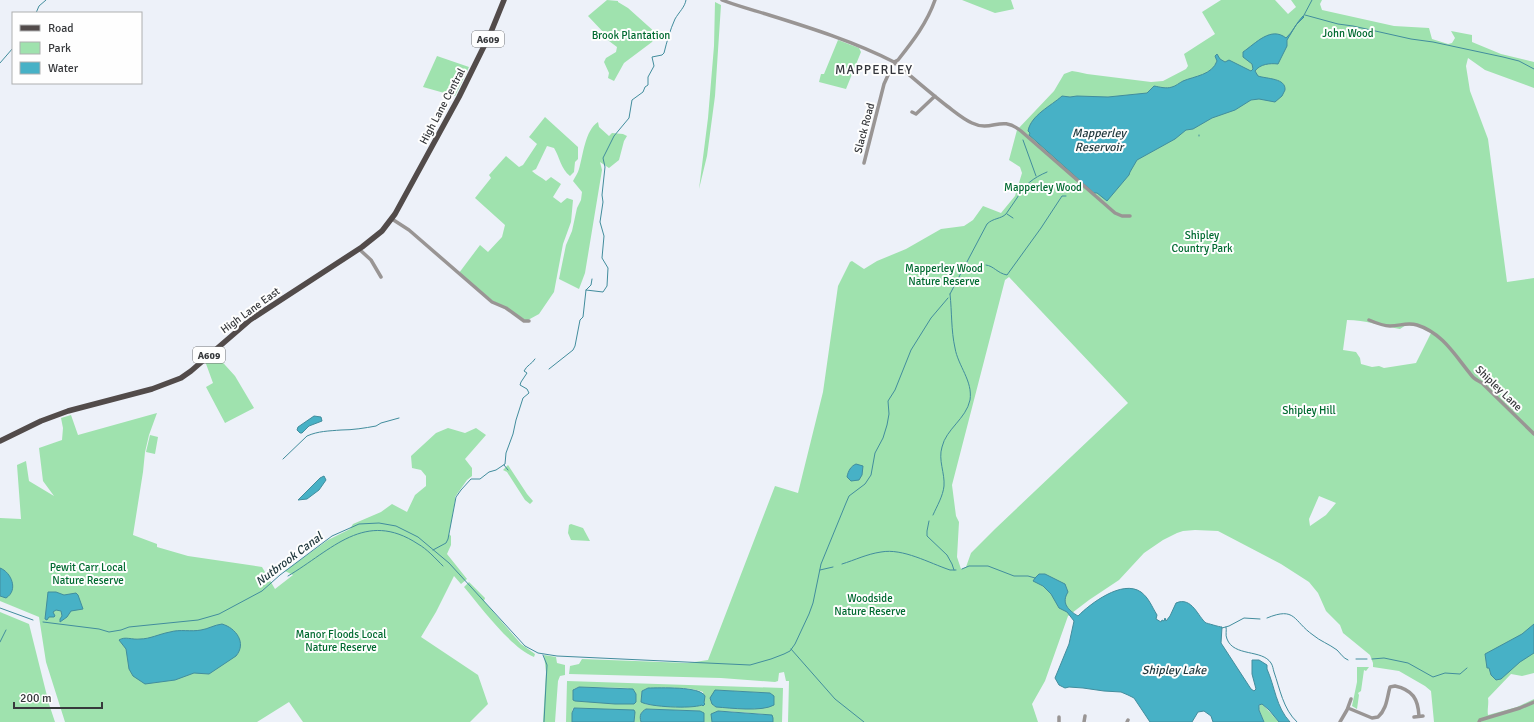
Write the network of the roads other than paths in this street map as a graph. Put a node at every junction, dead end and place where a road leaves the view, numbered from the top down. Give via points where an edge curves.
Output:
1 (504, 0) edge
2 (722, 0) edge
3 (935, 0) edge
4 (894, 62) junction
5 (935, 96) junction
6 (912, 112) dead end
7 (864, 163) dead end
8 (1130, 216) dead end
9 (392, 219) junction
10 (359, 249) junction
11 (381, 277) dead end
12 (1369, 320) dead end
13 (529, 321) dead end
14 (1534, 434) edge
15 (0, 441) edge
16 (1351, 699) dead end
17 (1534, 702) edge
18 (1348, 708) junction
19 (1085, 716) dead end
20 (1419, 716) dead end
21 (1059, 717) dead end
22 (1378, 717) junction
23 (1480, 721) edge
24 (1060, 722) edge
25 (1084, 722) edge
26 (1340, 722) edge
27 (1380, 722) edge

1 - 9 main road, High Lane Central / A609 via 459,97
2 - 4 street via 864,48
3 - 4 street via 919,34
4 - 5 street
4 - 7 street, Slack Road via 887,76
5 - 6 street via 916,114
5 - 8 street via 964,119 978,126 1004,123 1014,125 1115,213
9 - 10 main road, High Lane East / A609 via 380,233
9 - 13 street via 409,230 492,302 524,321
10 - 11 street via 371,260
10 - 15 main road, High Lane East / A609 via 249,320 181,378 68,411
12 - 14 street, Shipley Lane via 1390,326 1412,324 1425,328 1442,339 1473,378 1482,383
16 - 18 street
17 - 23 street
18 - 22 street via 1373,718
18 - 26 street
19 - 25 street
20 - 22 street via 1416,697 1394,685 1390,688 1387,702
21 - 24 street
22 - 27 street

